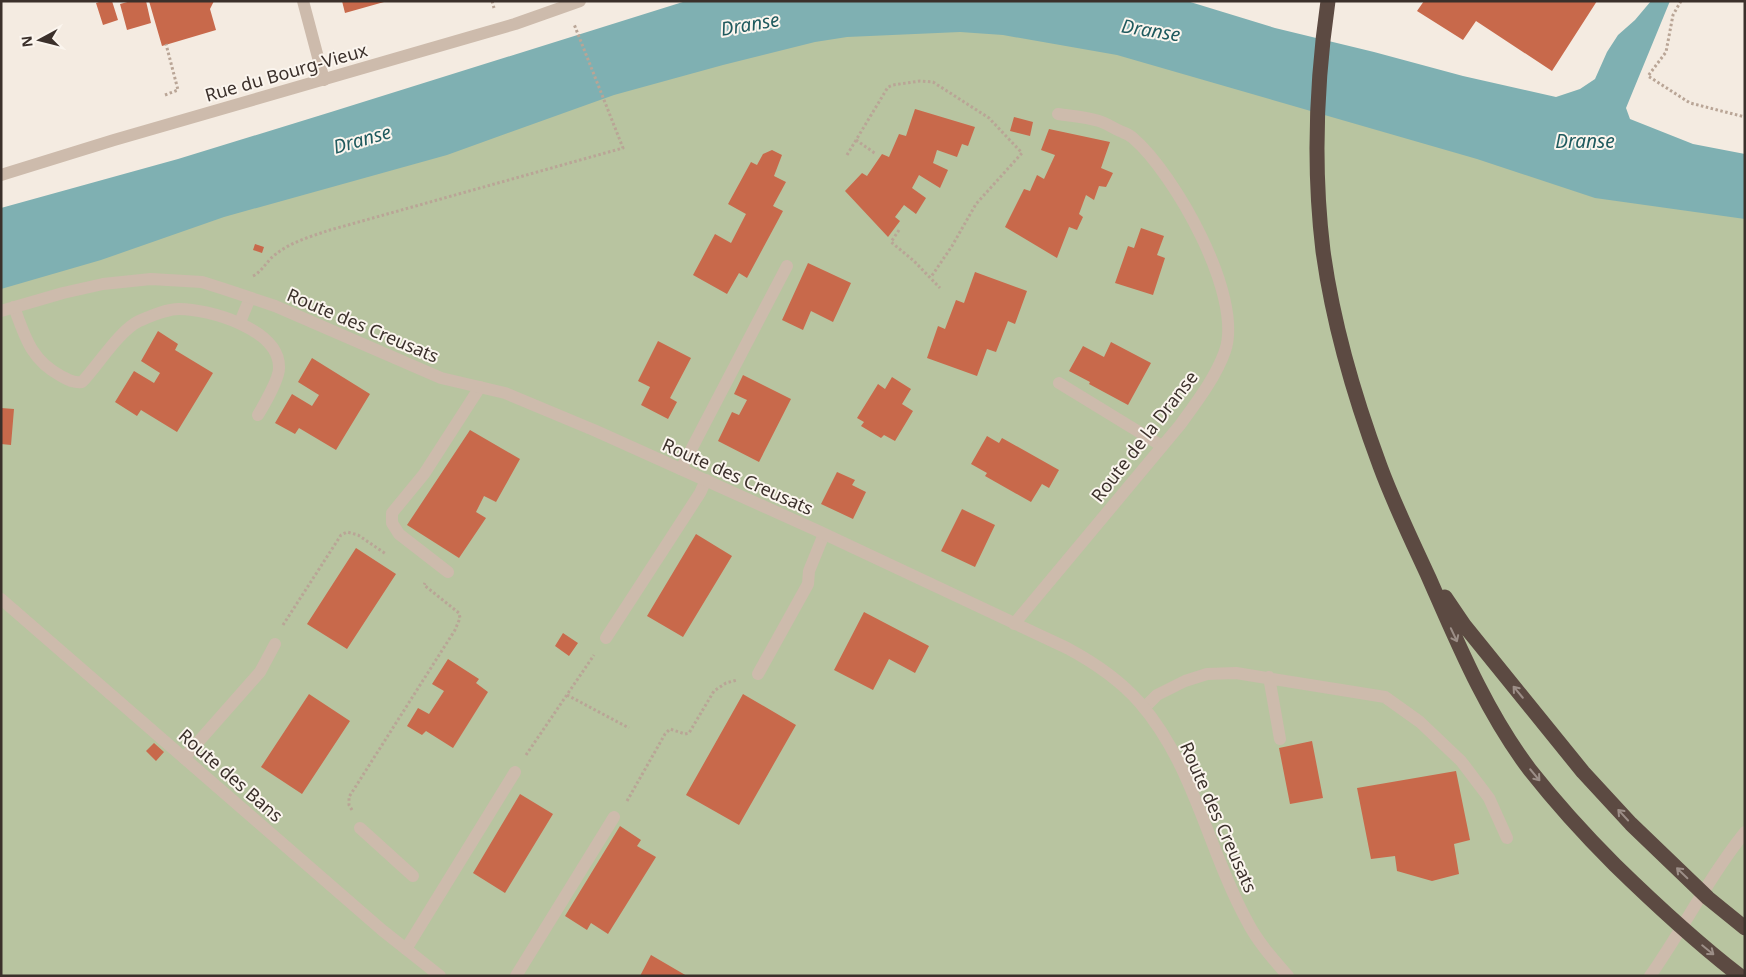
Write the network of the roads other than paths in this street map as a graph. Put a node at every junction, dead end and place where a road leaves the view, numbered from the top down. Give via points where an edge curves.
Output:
1 (303, 1) edge
2 (580, 1) edge
3 (1328, 1) edge
4 (324, 80) junction
5 (1058, 114) dead end
6 (1, 176) edge
7 (787, 266) dead end
8 (250, 298) junction
9 (7, 309) edge
10 (240, 322) junction
11 (1059, 383) dead end
12 (480, 387) junction
13 (258, 415) dead end
14 (1162, 446) junction
15 (681, 469) junction
16 (706, 480) junction
17 (824, 534) junction
18 (1420, 558) junction
19 (448, 572) dead end
20 (1, 599) edge
21 (1014, 624) junction
22 (606, 638) road end
23 (275, 644) road end
24 (758, 674) road end
25 (1269, 678) junction
26 (1144, 708) junction
27 (1280, 739) dead end
28 (184, 758) junction
29 (515, 772) road end
30 (614, 817) road end
31 (360, 828) road end
32 (1745, 832) edge
33 (1507, 838) dead end
34 (413, 876) dead end
35 (1745, 928) edge
36 (406, 950) junction
37 (1737, 973) edge
38 (440, 976) edge
39 (516, 976) edge
40 (1288, 976) edge
41 (1650, 976) edge

1 - 4 street
2 - 4 street, Rue du Bourg-Vieux via 515,24
3 - 18 highway via 1317,123 1323,250 1352,382 1380,468
4 - 6 street, Rue du Bourg-Vieux
5 - 14 street, Route de la Dranse via 1098,121 1132,137 1184,203 1220,282 1228,332 1226,350 1205,391
7 - 15 street
8 - 9 street, Route des Creusats via 202,282 151,279 103,284
8 - 10 street
8 - 12 street, Route des Creusats via 441,378
9 - 10 street via 39,361 75,383 82,382 128,328 160,313 192,310
10 - 13 street via 268,341 277,354 280,368
11 - 14 street
12 - 15 street, Route des Creusats via 505,393
12 - 19 street via 424,474 392,513 392,523 399,534
14 - 21 street, Route de la Dranse
15 - 16 street, Route des Creusats
16 - 17 street, Route des Creusats
16 - 22 street
17 - 21 street, Route des Creusats
17 - 24 street via 809,570 808,584
35 -> 18 highway via 1658,850 1583,772 1464,625
18 -> 37 highway via 1486,701 1529,769 1633,883 1684,931
20 - 28 street, Route des Bans
21 - 26 street, Route des Creusats via 1088,659 1122,684
23 - 28 street via 260,672
25 - 26 street via 1236,673 1207,674 1185,680 1158,695
25 - 27 street
25 - 33 street via 1385,698 1420,722 1461,761 1489,798
26 - 40 street, Route des Creusats via 1173,752 1247,922
28 - 36 street, Route des Bans
29 - 36 street
30 - 39 street
31 - 34 street
32 - 41 street
36 - 38 street, Route des Bans

